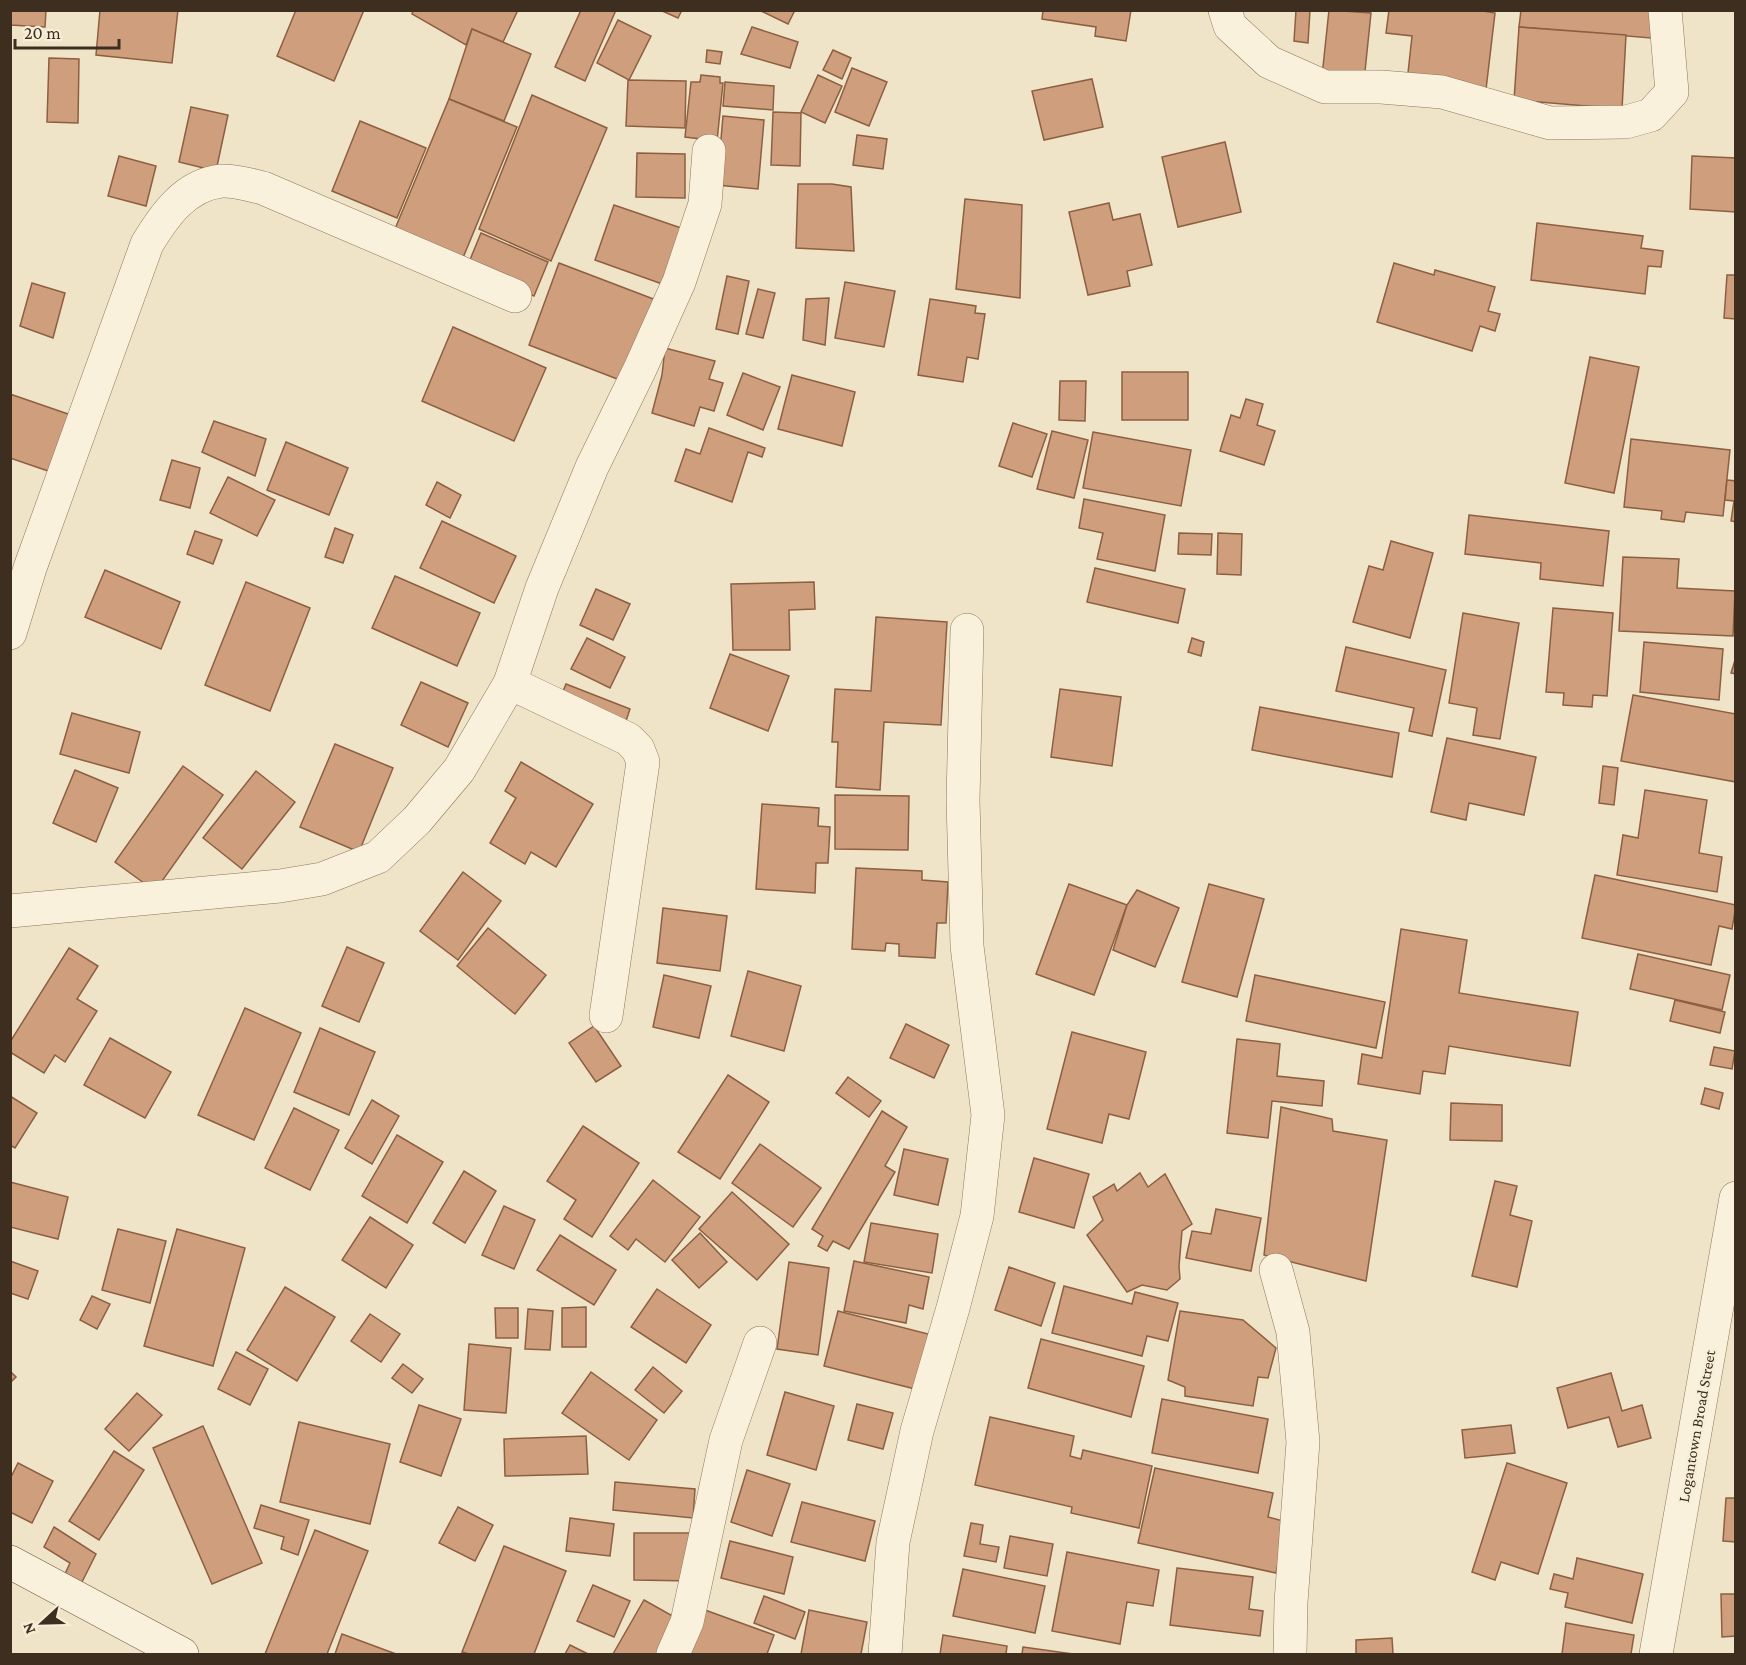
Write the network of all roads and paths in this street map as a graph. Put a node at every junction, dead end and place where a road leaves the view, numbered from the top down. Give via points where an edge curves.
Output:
1 (1226, 10) edge
2 (1665, 10) edge
3 (709, 151) dead end
4 (515, 296) dead end
5 (20, 560) edge
6 (967, 630) dead end
7 (10, 633) edge
8 (510, 683) junction
9 (10, 911) edge
10 (606, 1016) dead end
11 (1736, 1198) edge
12 (1276, 1270) dead end
13 (760, 1343) dead end
14 (10, 1562) edge
15 (182, 1654) edge
16 (673, 1654) edge
17 (885, 1654) edge
18 (1290, 1654) edge
19 (1656, 1654) edge

1 - 2 street via 1230,26 1269,62 1325,87 1443,92 1550,123 1626,122 1651,115 1672,92
3 - 8 street via 705,204 679,282 592,467 542,588
4 - 5 street via 263,188 222,181 190,193 161,220 147,244
5 - 7 street
6 - 17 street via 963,800 967,946 988,1115 977,1215 917,1431 893,1542
8 - 9 street via 459,770 417,820 378,857 322,879 280,886
8 - 10 street via 628,739 643,762
11 - 19 street, Logantown Broad Street
12 - 18 street via 1293,1332 1303,1442
13 - 16 street via 726,1440 687,1622
14 - 15 street

